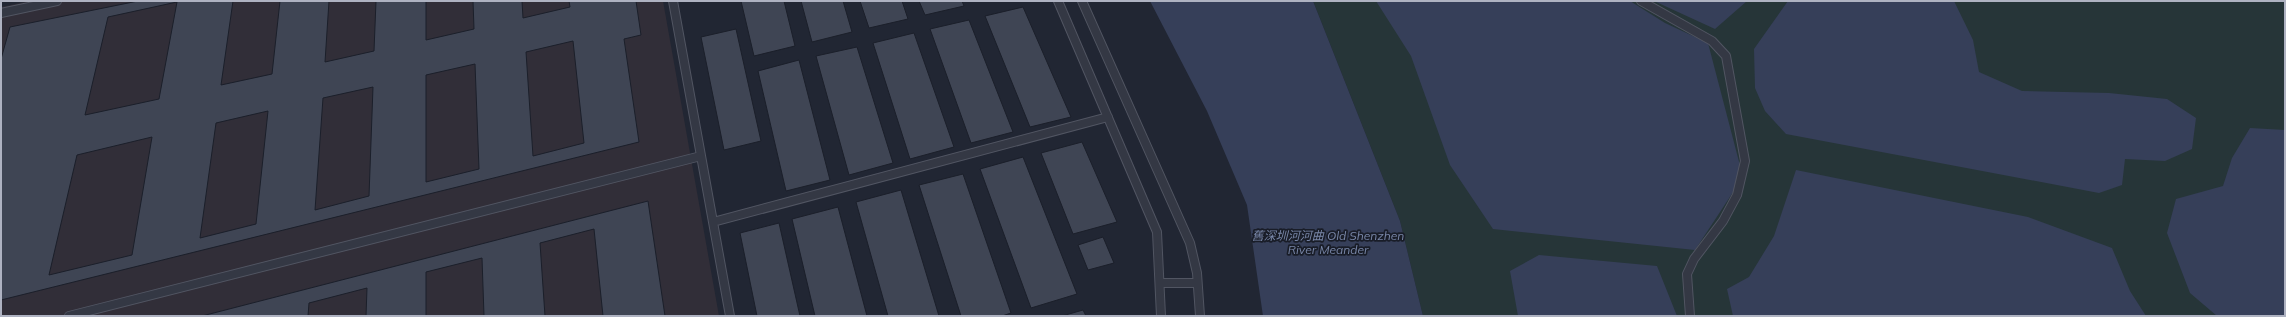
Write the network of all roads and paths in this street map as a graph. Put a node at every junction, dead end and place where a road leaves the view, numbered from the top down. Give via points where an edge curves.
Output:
1 (57, 1) edge
2 (673, 1) edge
3 (1058, 1) edge
4 (1082, 1) edge
5 (1641, 1) edge
6 (1, 13) edge
7 (1108, 117) junction
8 (701, 156) junction
9 (713, 222) junction
10 (1197, 283) junction
11 (1160, 284) junction
12 (68, 316) edge
13 (730, 316) edge
14 (1161, 316) edge
15 (1200, 316) edge
16 (1690, 316) edge

1 - 6 lane
2 - 8 lane
3 - 7 lane
4 - 10 lane via 1190,243
5 - 16 lane via 1712,41 1726,56 1745,161 1737,195 1723,221 1694,259 1687,274
7 - 9 lane
7 - 11 lane via 1157,232
8 - 9 lane
8 - 12 lane
9 - 13 lane
10 - 11 lane
10 - 15 lane
11 - 14 lane

